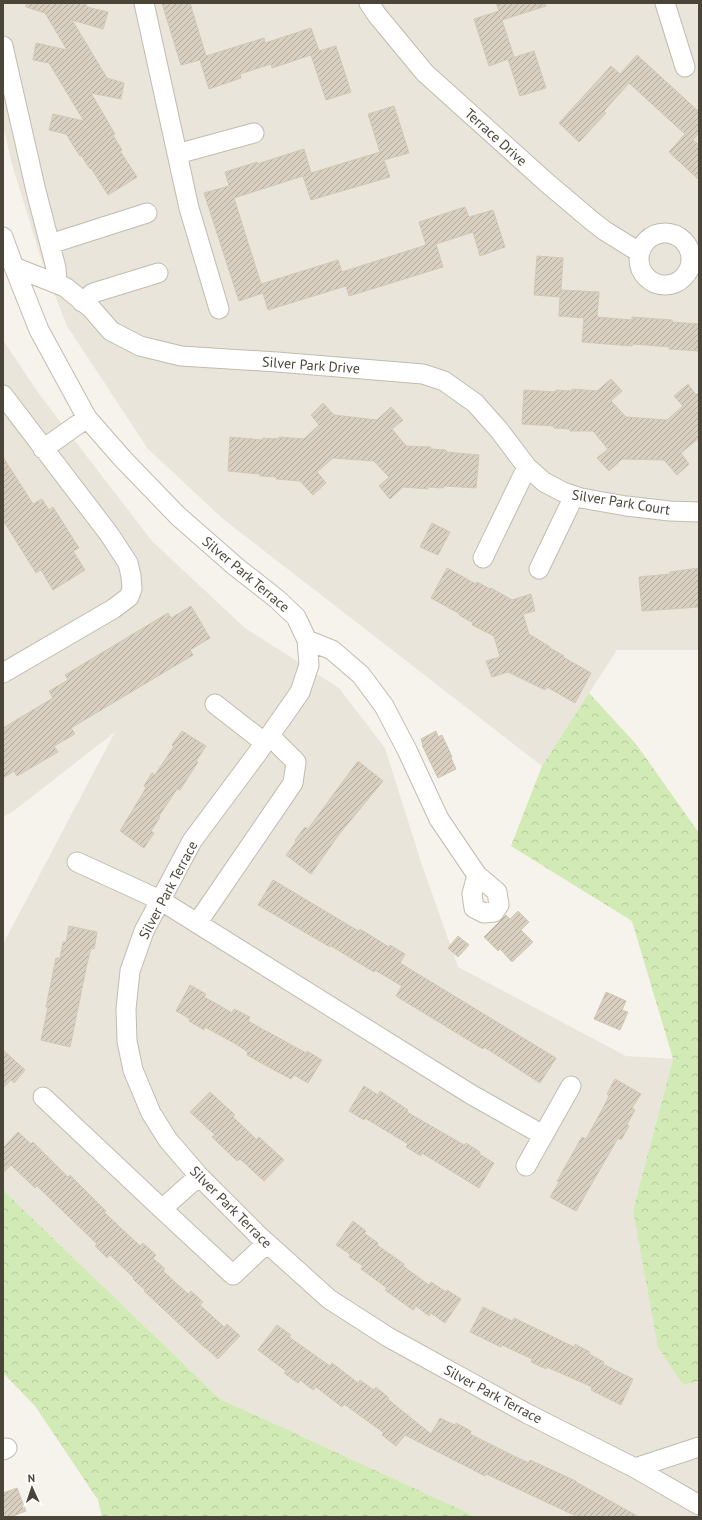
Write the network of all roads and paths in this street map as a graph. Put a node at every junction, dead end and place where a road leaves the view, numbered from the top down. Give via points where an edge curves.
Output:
1 (144, 3) edge
2 (369, 3) edge
3 (665, 3) edge
4 (3, 46) edge
5 (685, 67) dead end
6 (254, 134) dead end
7 (177, 154) junction
8 (147, 213) dead end
9 (3, 237) edge
10 (50, 244) junction
11 (639, 252) junction
12 (695, 264) edge
13 (14, 267) junction
14 (158, 273) dead end
15 (57, 284) junction
16 (82, 302) junction
17 (219, 309) dead end
18 (3, 395) edge
19 (87, 418) junction
20 (43, 449) junction
21 (526, 467) junction
22 (574, 496) junction
23 (699, 512) edge
24 (482, 558) dead end
25 (539, 569) dead end
26 (307, 640) junction
27 (3, 673) edge
28 (215, 704) dead end
29 (267, 739) junction
30 (77, 862) dead end
31 (478, 875) dead end
32 (160, 900) junction
33 (198, 922) junction
34 (571, 1086) dead end
35 (43, 1097) dead end
36 (543, 1135) junction
37 (526, 1166) dead end
38 (199, 1176) junction
39 (162, 1209) junction
40 (267, 1243) junction
41 (699, 1448) edge
42 (635, 1468) junction
43 (699, 1505) edge

1 - 7 street
2 - 11 street, Terrace Drive via 425,73 592,221
3 - 5 street
4 - 10 street
6 - 7 street
7 - 17 street via 189,208
8 - 10 street
9 - 13 street
10 - 15 street
11 - 12 street via 652,236 663,232 674,234 690,249
11 - 12 street via 639,264 643,274 651,282 661,285 672,284 682,279
13 - 15 street, Silver Park Drive
13 - 19 street, Silver Park Terrace via 40,330
14 - 16 street via 92,293
15 - 16 street, Silver Park Drive via 65,287
16 - 21 street, Silver Park Drive via 111,331 140,346 181,356 423,374 444,381 486,415
18 - 20 street
19 - 20 street
19 - 26 street, Silver Park Terrace via 178,516 296,617
20 - 27 street via 109,534 128,564 132,589 129,597 113,609
21 - 22 street, Silver Park Court via 544,482
21 - 24 street
22 - 23 street, Silver Park Court via 626,506
22 - 25 street
26 - 29 street, Silver Park Terrace via 308,665 300,692
26 - 31 street via 332,650 361,675 384,706 439,818
28 - 29 street
29 - 32 street, Silver Park Terrace via 192,841
29 - 33 street via 296,762 293,783
30 - 32 street
32 - 33 street
32 - 38 street, Silver Park Terrace via 144,931 130,971 126,1009 127,1041 133,1070 151,1113 168,1140
33 - 36 street via 472,1095
34 - 36 street
35 - 39 street
36 - 37 street
38 - 39 street
38 - 40 street, Silver Park Terrace
39 - 40 street via 233,1275
40 - 42 street, Silver Park Terrace via 329,1299 388,1337 526,1413
41 - 42 street
42 - 43 street, Silver Park Terrace

